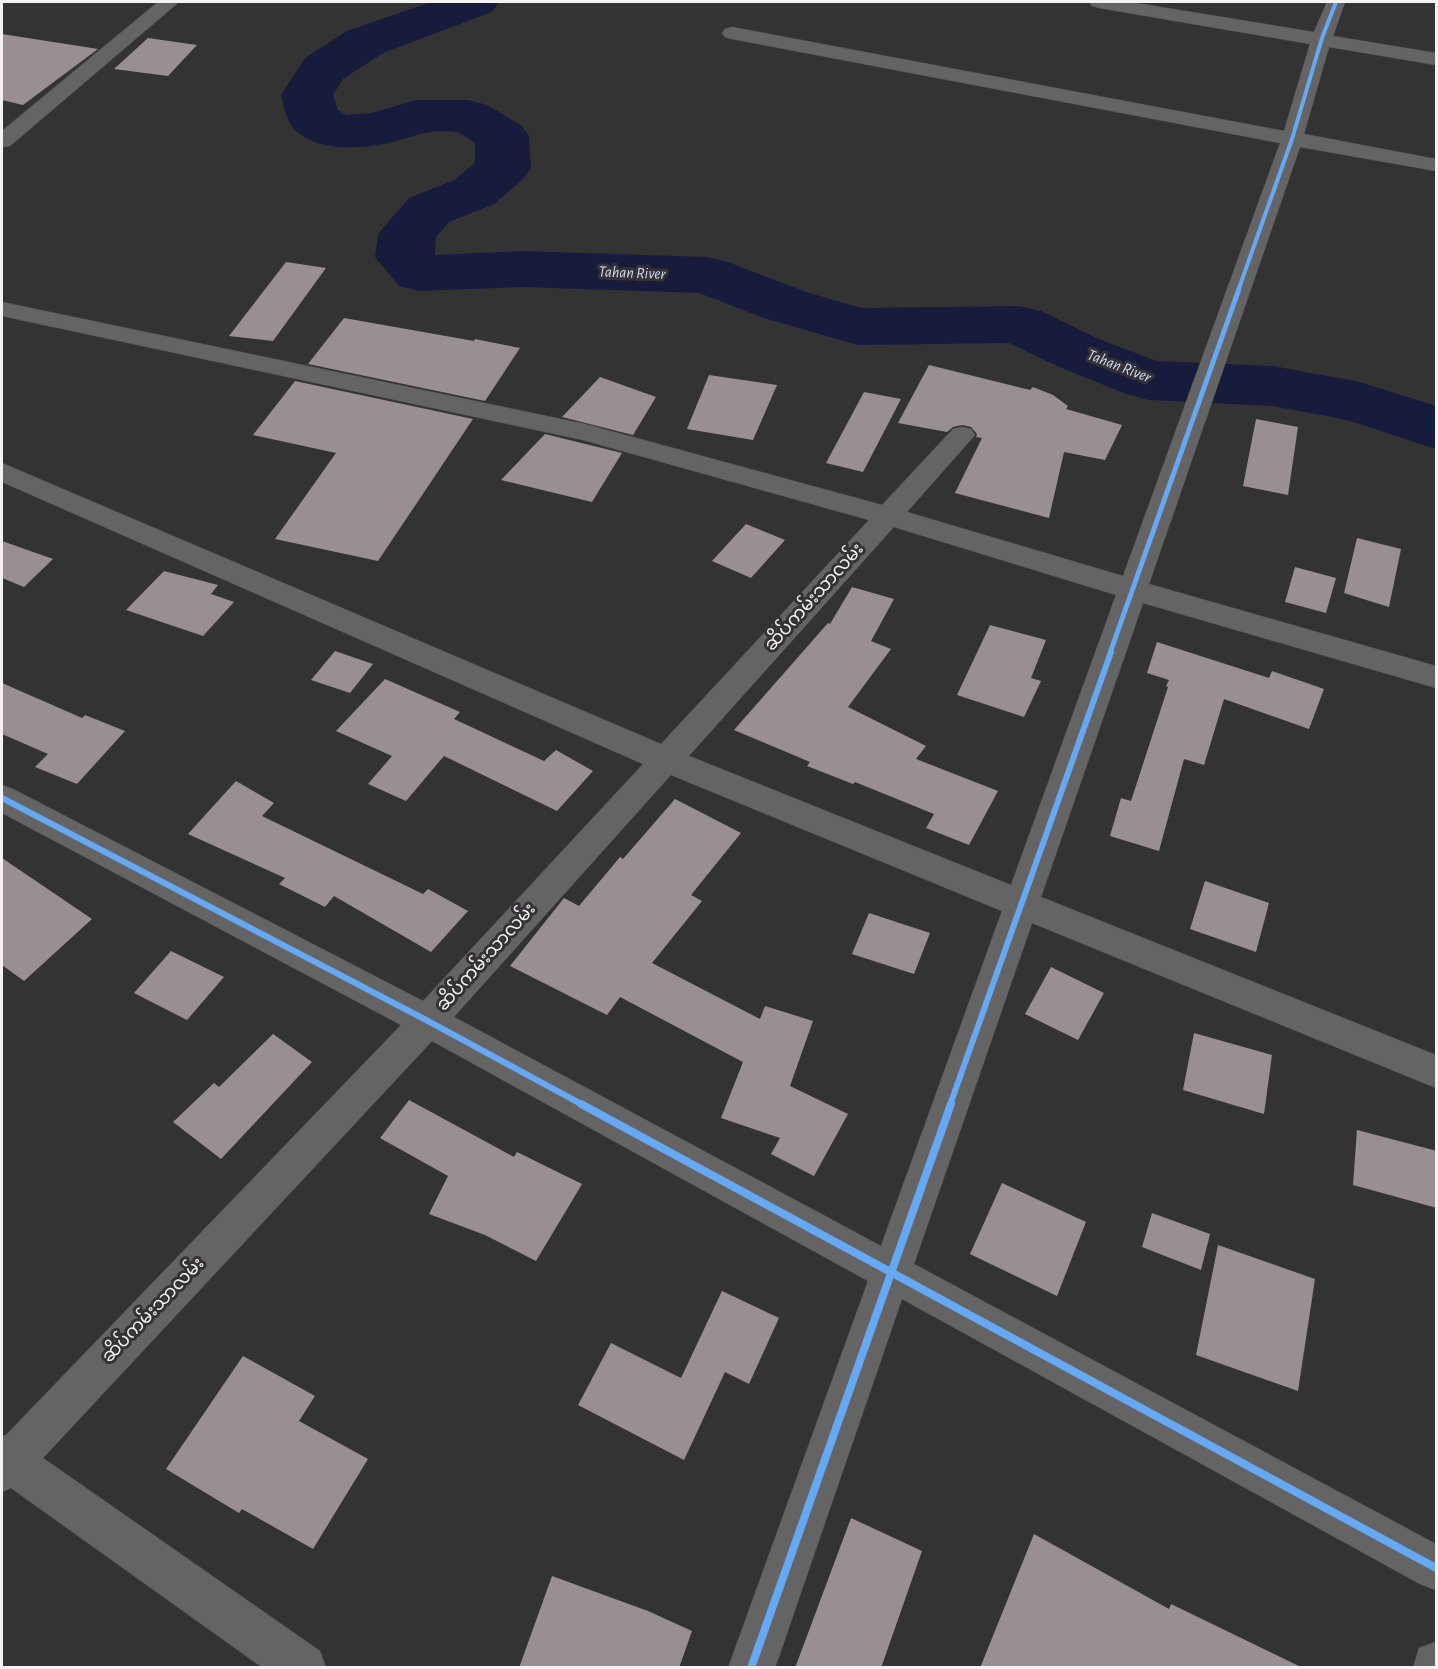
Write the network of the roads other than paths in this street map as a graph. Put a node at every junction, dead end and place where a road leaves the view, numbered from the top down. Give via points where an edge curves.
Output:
1 (170, 2) edge
2 (1099, 2) edge
3 (1336, 2) edge
4 (732, 33) dead end
5 (1322, 38) junction
6 (1437, 59) edge
7 (1292, 139) junction
8 (2, 141) edge
9 (1437, 165) edge
10 (7, 318) edge
11 (962, 435) dead end
12 (2, 472) edge
13 (888, 516) junction
14 (1131, 589) junction
15 (1437, 677) edge
16 (666, 760) junction
17 (2, 798) edge
18 (1020, 904) junction
19 (428, 1021) junction
20 (1437, 1072) edge
21 (890, 1273) junction
22 (4, 1462) edge
23 (1437, 1568) edge
24 (303, 1668) edge
25 (751, 1668) edge

1 - 8 street
2 - 5 street
3 - 5 street
4 - 7 street
5 - 6 street
5 - 7 street
7 - 9 street
7 - 14 street
10 - 13 street via 585,432
11 - 13 street, ဆိပ်ကမ်းသာလမ်း
12 - 16 street
13 - 14 street
13 - 16 street, ဆိပ်ကမ်းသာလမ်း
14 - 15 street
14 - 18 street
16 - 18 street
16 - 19 street, ဆိပ်ကမ်းသာလမ်း
17 - 19 street
18 - 20 street
18 - 21 street
19 - 21 street
19 - 22 street, ဆိပ်ကမ်းသာလမ်း
21 - 23 street
21 - 25 street
22 - 24 street

